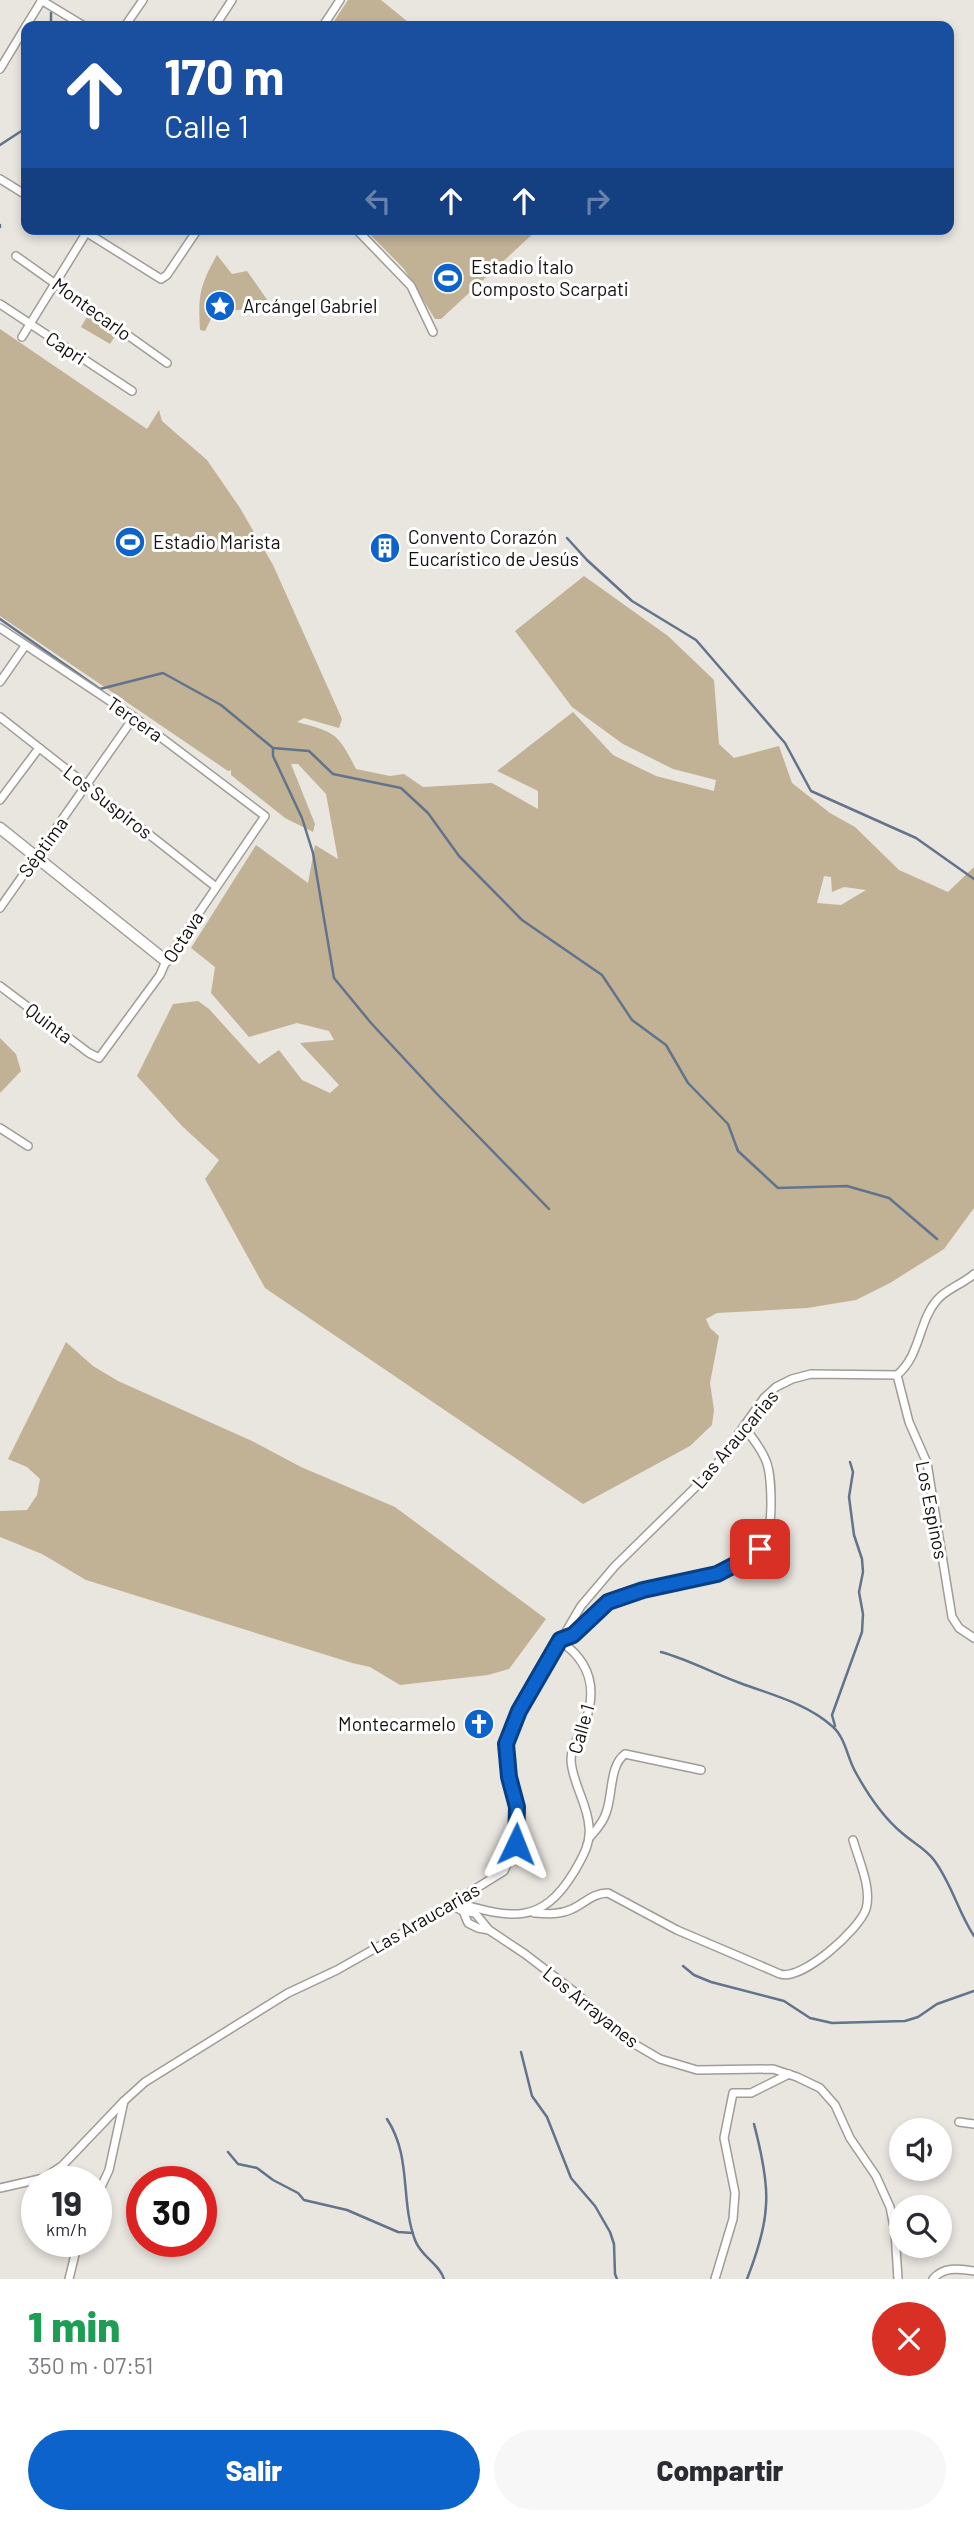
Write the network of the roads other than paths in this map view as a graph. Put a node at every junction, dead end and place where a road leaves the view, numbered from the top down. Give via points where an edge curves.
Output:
1 (42, 0) edge
2 (143, 0) edge
3 (232, 0) edge
4 (340, 0) edge
5 (29, 21) edge
6 (76, 21) edge
7 (128, 21) edge
8 (218, 21) edge
9 (326, 21) edge
10 (21, 34) edge
11 (0, 69) edge
12 (0, 179) edge
13 (21, 192) edge
14 (82, 235) edge
15 (93, 235) edge
16 (194, 235) edge
17 (362, 235) edge
18 (16, 256) dead end
19 (56, 282) junction
20 (0, 304) edge
21 (30, 324) junction
22 (433, 332) dead end
23 (22, 337) dead end
24 (167, 363) dead end
25 (132, 391) dead end
26 (0, 628) edge
27 (25, 646) junction
28 (0, 682) edge
29 (0, 717) edge
30 (134, 717) junction
31 (39, 748) junction
32 (88, 785) junction
33 (0, 800) edge
34 (265, 816) joint
35 (0, 828) edge
36 (36, 856) junction
37 (216, 887) junction
38 (0, 908) edge
39 (166, 961) junction
40 (0, 986) edge
41 (99, 1058) joint
42 (0, 1128) edge
43 (28, 1146) dead end
44 (974, 1274) edge
45 (897, 1374) junction
46 (744, 1427) junction
47 (974, 1638) edge
48 (560, 1640) junction
49 (701, 1770) dead end
50 (590, 1837) junction
51 (853, 1840) dead end
52 (452, 1903) junction
53 (533, 1913) junction
54 (789, 2074) junction
55 (124, 2101) junction
56 (958, 2122) dead end
57 (974, 2124) edge
58 (110, 2166) edge
59 (0, 2188) edge
60 (75, 2257) edge
61 (974, 2271) edge
62 (69, 2279) edge
63 (715, 2279) edge
64 (898, 2279) edge
65 (933, 2279) edge

1 - 5 street
1 - 6 street
2 - 7 street
3 - 8 street
4 - 9 street
10 - 11 street
12 - 13 street
14 - 19 street
15 - 16 street via 162,279
17 - 22 street via 411,286
18 - 19 street, Montecarlo
19 - 21 street
19 - 24 street, Montecarlo
20 - 21 street, Capri
21 - 23 street
21 - 25 street, Capri
26 - 27 street, Tercera
27 - 28 street
27 - 30 street, Tercera
29 - 31 street, Los Suspiros
30 - 32 street, Séptima
30 - 34 street, Tercera
31 - 32 street, Los Suspiros
31 - 33 street
32 - 36 street, Séptima
32 - 37 street, Los Suspiros
34 - 37 street, Octava
35 - 36 street
36 - 38 street, Séptima
36 - 39 street
37 - 39 street, Octava
39 - 41 street, Octava
40 - 41 street, Quinta
42 - 43 street
44 - 45 street via 937,1298 912,1358
45 - 46 street, Las Araucarias via 792,1378 764,1398
45 - 47 street, Los Espinos via 909,1422 927,1464 952,1617
46 - 48 street, Las Araucarias via 712,1471 615,1566
46 - 48 street via 761,1448 771,1471 771,1514 760,1549 717,1574 608,1602 573,1635
48 - 50 street, Calle 1 via 585,1664 589,1677 590,1708 571,1759
48 - 52 street, Las Araucarias via 519,1711 506,1744 517,1807 516,1844 509,1862 495,1878
49 - 50 street via 625,1754 618,1762 606,1813
50 - 53 street via 561,1892
51 - 53 street via 868,1893 866,1910 840,1943 794,1974 780,1974 677,1930 608,1893 553,1915
52 - 53 street via 514,1916
52 - 54 street, Los Arrayanes via 475,1913 489,1930 576,1993 624,2038 660,2059 697,2070 754,2068
52 - 55 street, Las Araucarias via 288,1993 145,2082
54 - 63 street via 751,2093 733,2093 724,2138 735,2193 733,2218
54 - 64 street, Los Arrayanes via 820,2088 835,2105 850,2138 876,2176 890,2207
55 - 58 street
55 - 59 street, Las Araucarias via 62,2166 44,2178
56 - 57 street
60 - 62 street
61 - 65 street via 942,2271

